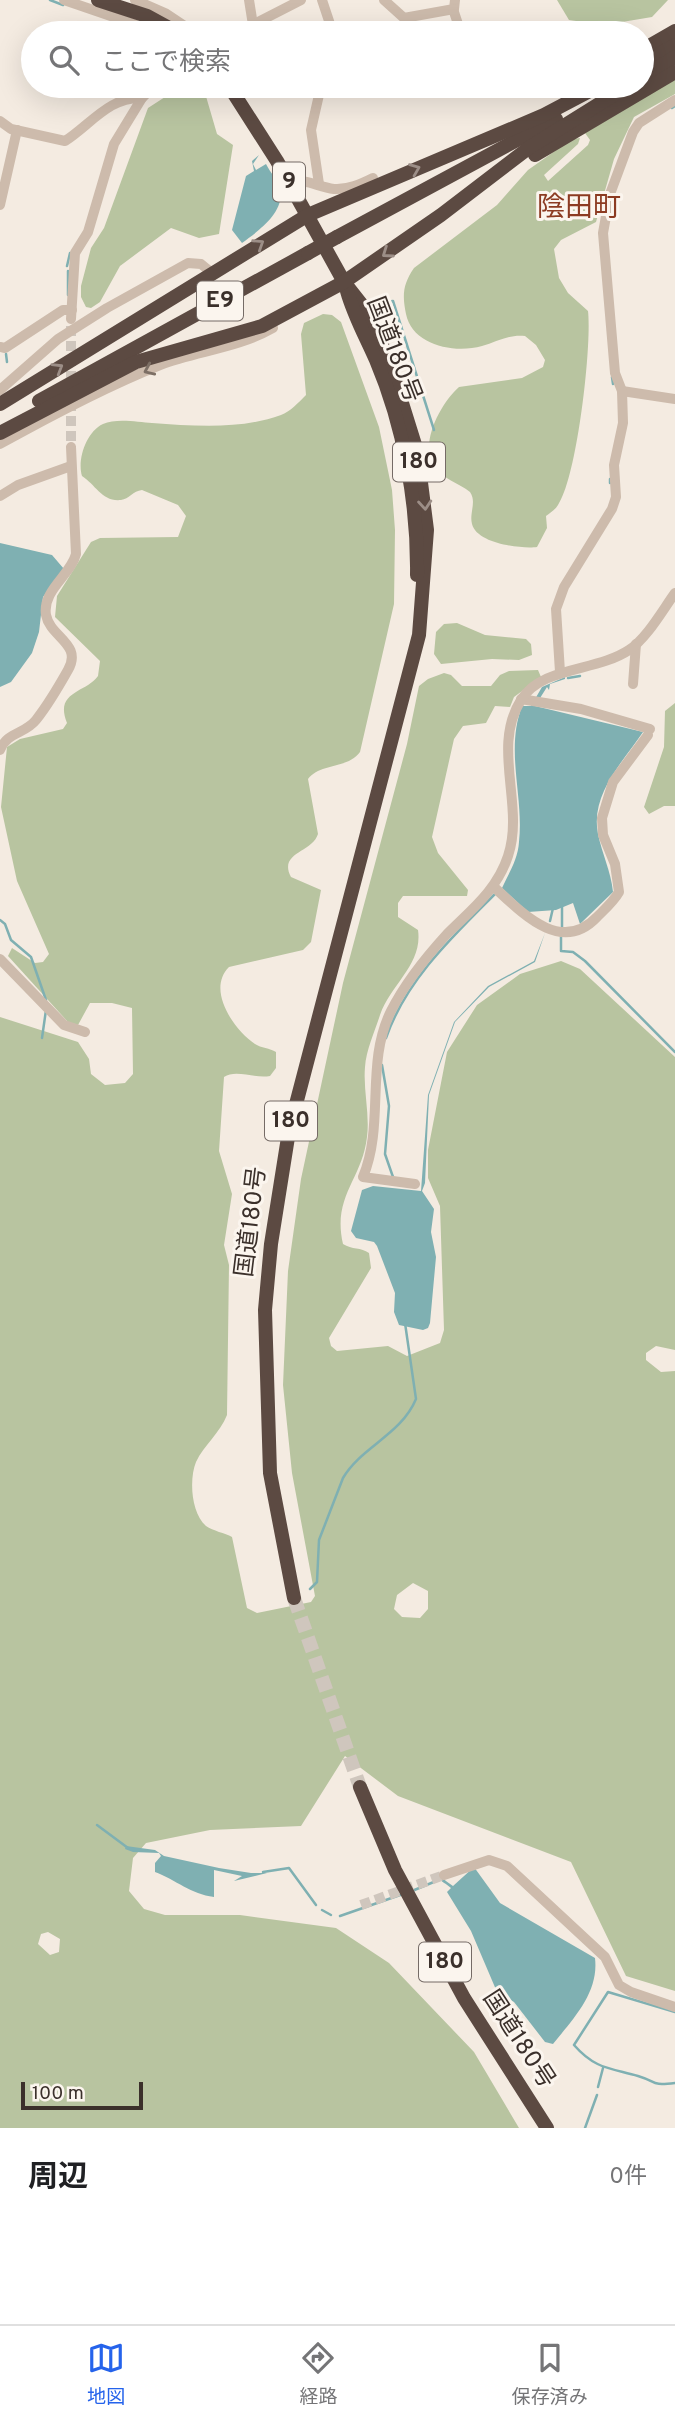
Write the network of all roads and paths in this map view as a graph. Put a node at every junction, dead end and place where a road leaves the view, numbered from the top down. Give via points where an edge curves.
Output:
1 (64, 0) edge
2 (98, 0) edge
3 (135, 0) edge
4 (249, 0) edge
5 (301, 0) edge
6 (321, 0) edge
7 (384, 0) edge
8 (454, 4) edge
9 (121, 21) edge
10 (156, 21) edge
11 (177, 21) edge
12 (252, 21) edge
13 (262, 21) edge
14 (329, 21) edge
15 (675, 31) edge
16 (654, 43) edge
17 (675, 45) edge
18 (654, 57) edge
19 (675, 57) edge
20 (654, 69) edge
21 (675, 72) edge
22 (654, 85) edge
23 (129, 98) edge
24 (142, 98) edge
25 (236, 98) edge
26 (318, 98) edge
27 (562, 98) edge
28 (574, 98) edge
29 (584, 98) edge
30 (596, 98) edge
31 (610, 98) edge
32 (631, 98) edge
33 (675, 100) edge
34 (0, 121) edge
35 (17, 130) junction
36 (500, 134) junction
37 (481, 158) junction
38 (501, 169) junction
39 (373, 178) dead end
40 (289, 182) junction
41 (318, 184) junction
42 (0, 205) edge
43 (308, 215) junction
44 (212, 273) junction
45 (344, 282) junction
46 (0, 347) edge
47 (0, 390) edge
48 (622, 391) junction
49 (675, 399) edge
50 (0, 404) edge
51 (0, 424) edge
52 (0, 433) edge
53 (0, 444) edge
54 (71, 447) tunnel mouth
55 (71, 466) junction
56 (0, 496) edge
57 (675, 593) edge
58 (636, 645) junction
59 (560, 672) junction
60 (634, 684) dead end
61 (531, 700) junction
62 (0, 750) edge
63 (494, 887) junction
64 (0, 959) edge
65 (85, 1032) dead end
66 (415, 1184) dead end
67 (293, 1598) tunnel mouth
68 (360, 1787) tunnel mouth
69 (444, 1875) tunnel mouth
70 (675, 2007) edge
71 (547, 2128) edge

1 - 9 street
2 - 10 highway
3 - 11 street
4 - 12 street
5 - 13 street
6 - 14 street
7 - 8 street via 404,18
15 - 16 highway
17 - 18 highway
19 - 20 highway
21 - 22 highway
23 - 35 street via 112,104 65,142
24 - 46 street via 114,144 88,232 75,253 71,314 63,310
25 - 40 highway, 9
26 - 41 street via 311,130
27 - 36 highway, 9
28 - 36 highway
29 - 37 highway, E9
30 - 37 highway, E9
31 - 38 highway
32 - 38 highway via 526,161
33 - 48 street via 639,123 633,132 604,220 615,373
34 - 35 street
35 - 42 street
43 -> 36 highway, 9
37 - 51 highway, E9, bridge
38 -> 45 highway
39 - 41 street via 344,188
40 - 41 street via 302,179
40 - 43 highway, 9
44 -> 43 highway, 9
43 - 45 highway, 9
44 - 47 street via 201,264 188,263 58,339
50 -> 44 highway
45 - 52 highway via 262,326 136,362
45 -> 53 street via 251,339 160,365
45 - 67 highway, 国道180号 / 180 via 366,310 388,358 417,451 427,560 419,635 289,1131 271,1244 265,1310 270,1473
48 - 49 street
48 - 59 street via 623,432 614,465 614,503 555,609
54 - 55 street
55 - 56 street
55 - 62 street via 76,554 73,565 52,590 46,615 70,646 72,660 37,720 5,740
57 - 58 street
58 - 59 street via 593,667
58 - 60 street
59 - 61 street via 548,677
61 - 63 street via 512,729 508,768 513,838
61 - 63 street via 627,720 649,732 608,791 601,826 615,864 618,892 594,920 576,931 553,931 538,926
63 - 66 street via 417,972 382,1034 374,1135 363,1177
64 - 65 street via 64,1025
68 - 71 highway, 国道180号 / 180 via 395,1870 464,1998
69 - 70 street via 482,1862 503,1863 605,1957 619,1985

